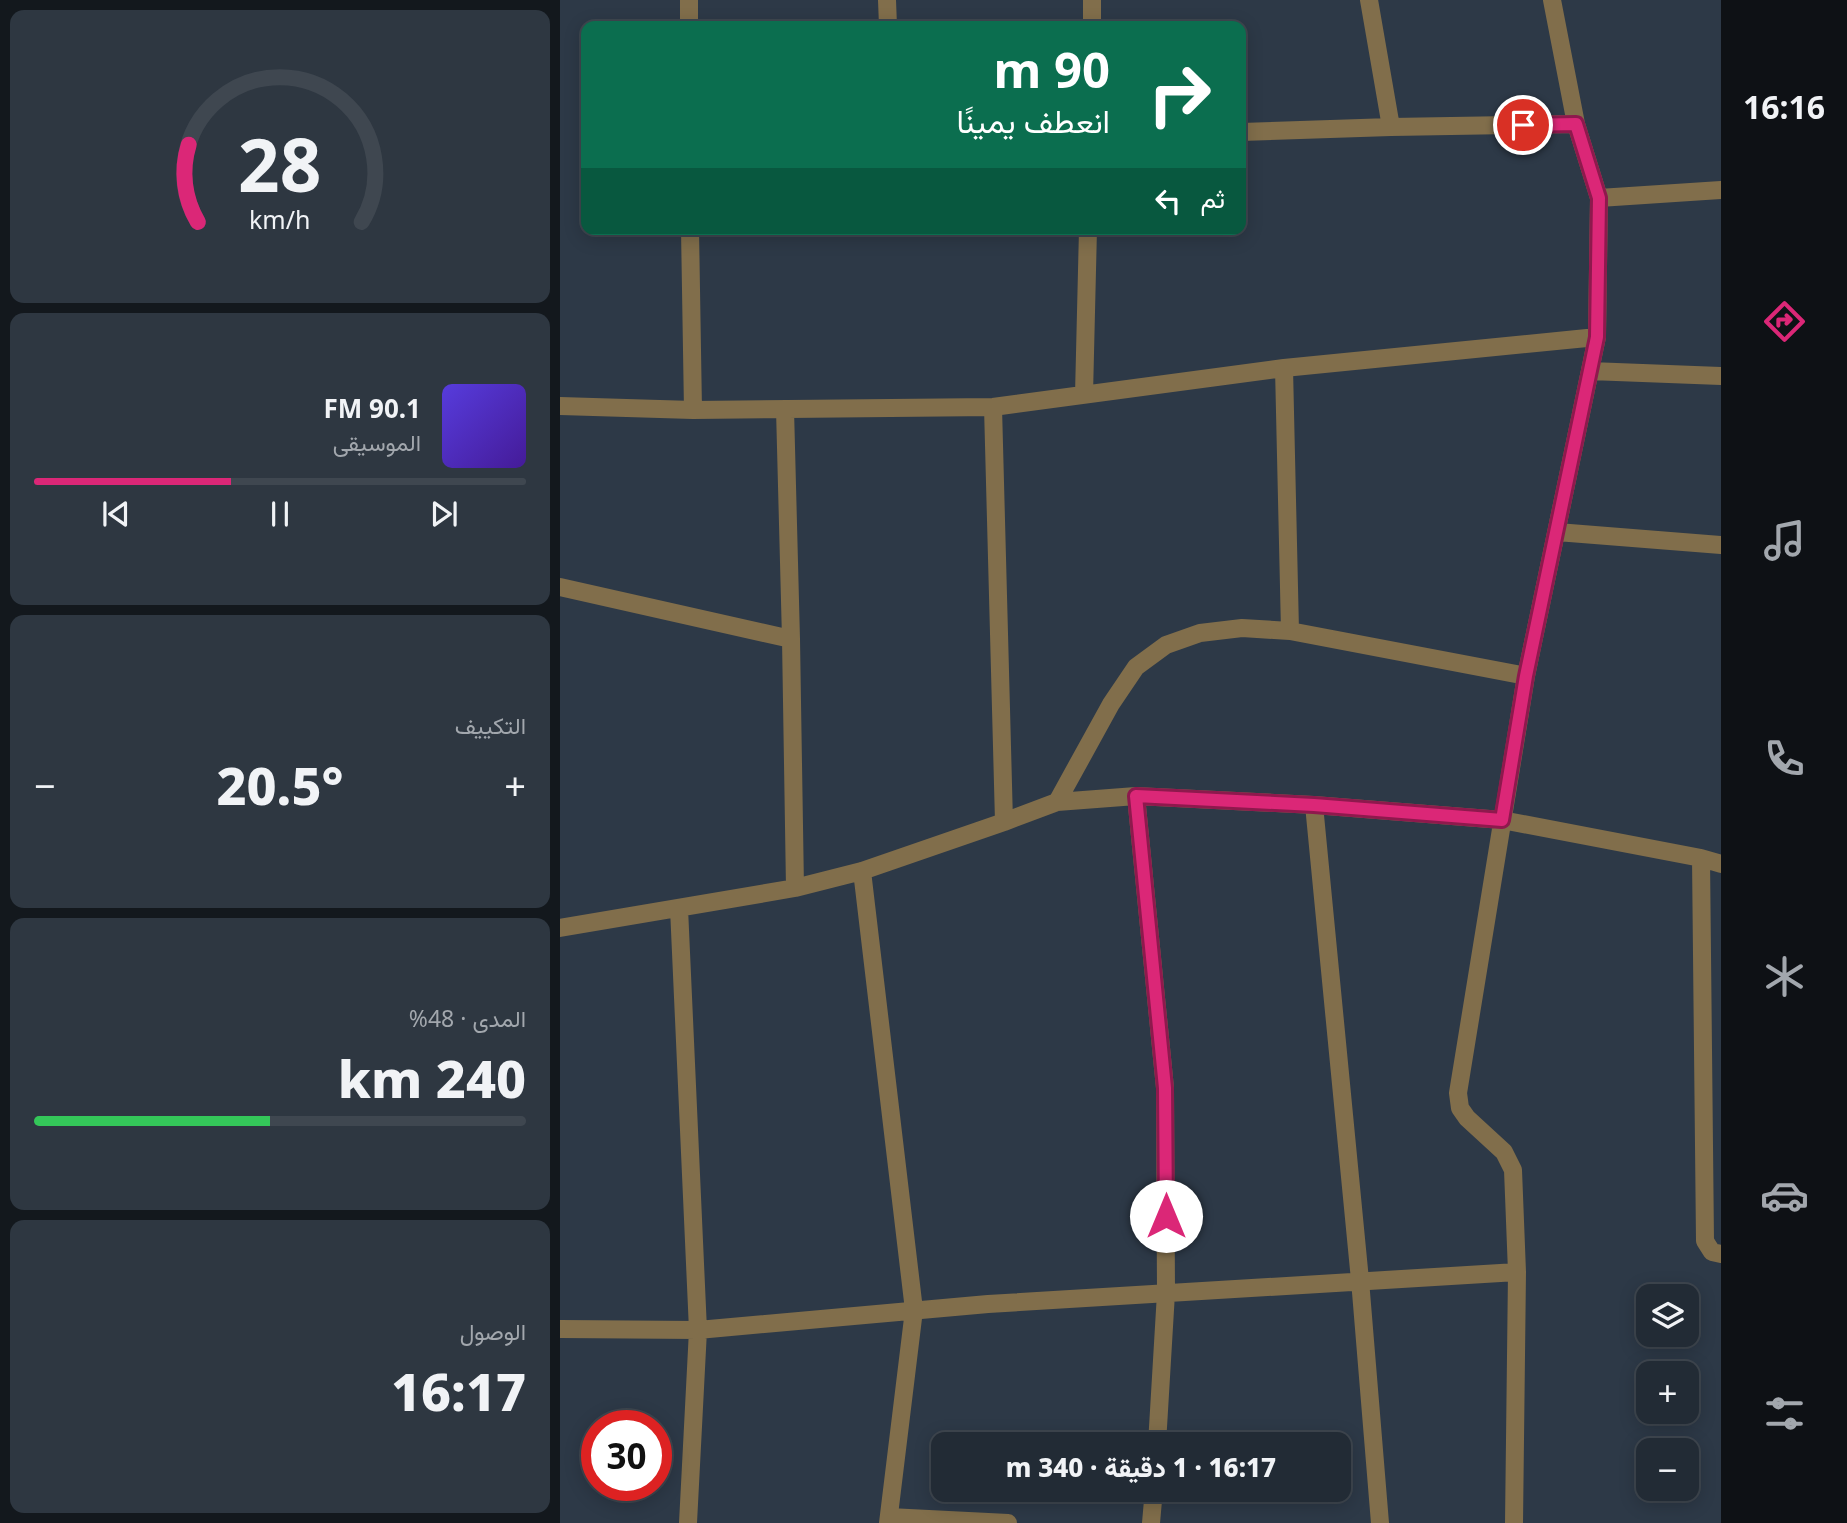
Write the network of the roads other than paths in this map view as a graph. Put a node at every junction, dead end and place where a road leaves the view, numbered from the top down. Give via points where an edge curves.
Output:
1 (690, 0) edge
2 (887, 0) edge
3 (1092, 0) edge
4 (1369, 0) edge
5 (1552, 0) edge
6 (689, 21) edge
7 (888, 21) edge
8 (1092, 21) edge
9 (1576, 124) junction
10 (1391, 127) junction
11 (1246, 132) edge
12 (1721, 190) edge
13 (1599, 198) junction
14 (690, 235) edge
15 (1088, 235) edge
16 (1597, 337) junction
17 (1284, 368) junction
18 (1590, 371) junction
19 (1721, 376) edge
20 (1084, 395) junction
21 (560, 406) edge
22 (993, 407) junction
23 (785, 409) junction
24 (693, 410) junction
25 (1557, 532) junction
26 (1721, 545) edge
27 (560, 587) edge
28 (1290, 631) junction
29 (791, 639) junction
30 (1526, 676) junction
31 (1136, 796) junction
32 (1056, 802) junction
33 (1314, 805) junction
34 (1502, 820) junction
35 (1004, 822) junction
36 (1701, 858) junction
37 (1721, 864) edge
38 (862, 871) junction
39 (795, 888) junction
40 (679, 908) junction
41 (560, 929) edge
42 (1721, 1254) edge
43 (1517, 1272) junction
44 (1360, 1280) junction
45 (1166, 1293) junction
46 (914, 1310) junction
47 (560, 1329) edge
48 (698, 1330) junction
49 (1158, 1432) edge
50 (1153, 1502) edge
51 (889, 1520) edge
52 (688, 1523) edge
53 (1008, 1523) edge
54 (1152, 1523) edge
55 (1380, 1523) edge
56 (1514, 1523) edge

1 - 6 street
2 - 7 street
3 - 8 street
4 - 10 street
5 - 9 street
9 - 10 street
9 - 13 street
10 - 11 street
12 - 13 street
13 - 16 street
14 - 24 street
15 - 20 street
16 - 17 street
16 - 18 street
17 - 20 street
17 - 28 street
18 - 19 street
18 - 25 street
20 - 22 street
21 - 24 street
22 - 23 street
22 - 35 street
23 - 24 street
23 - 29 street
25 - 26 street
25 - 30 street
27 - 29 street
28 - 30 street
28 - 32 street via 1242,628 1200,633 1166,645 1136,667
29 - 39 street
30 - 34 street
31 - 32 street
31 - 33 street
31 - 45 street via 1165,1088
32 - 35 street
33 - 34 street
33 - 44 street
34 - 36 street
34 - 43 street via 1458,1093 1467,1118 1504,1152 1513,1170
35 - 38 street
36 - 37 street
36 - 42 street via 1705,1241 1712,1252
38 - 39 street
38 - 46 street
39 - 40 street
40 - 41 street
40 - 48 street
43 - 44 street
43 - 56 street
44 - 45 street
44 - 55 street
45 - 46 street
45 - 49 street
46 - 48 street
46 - 51 street
47 - 48 street
48 - 52 street
50 - 54 street
51 - 53 street

